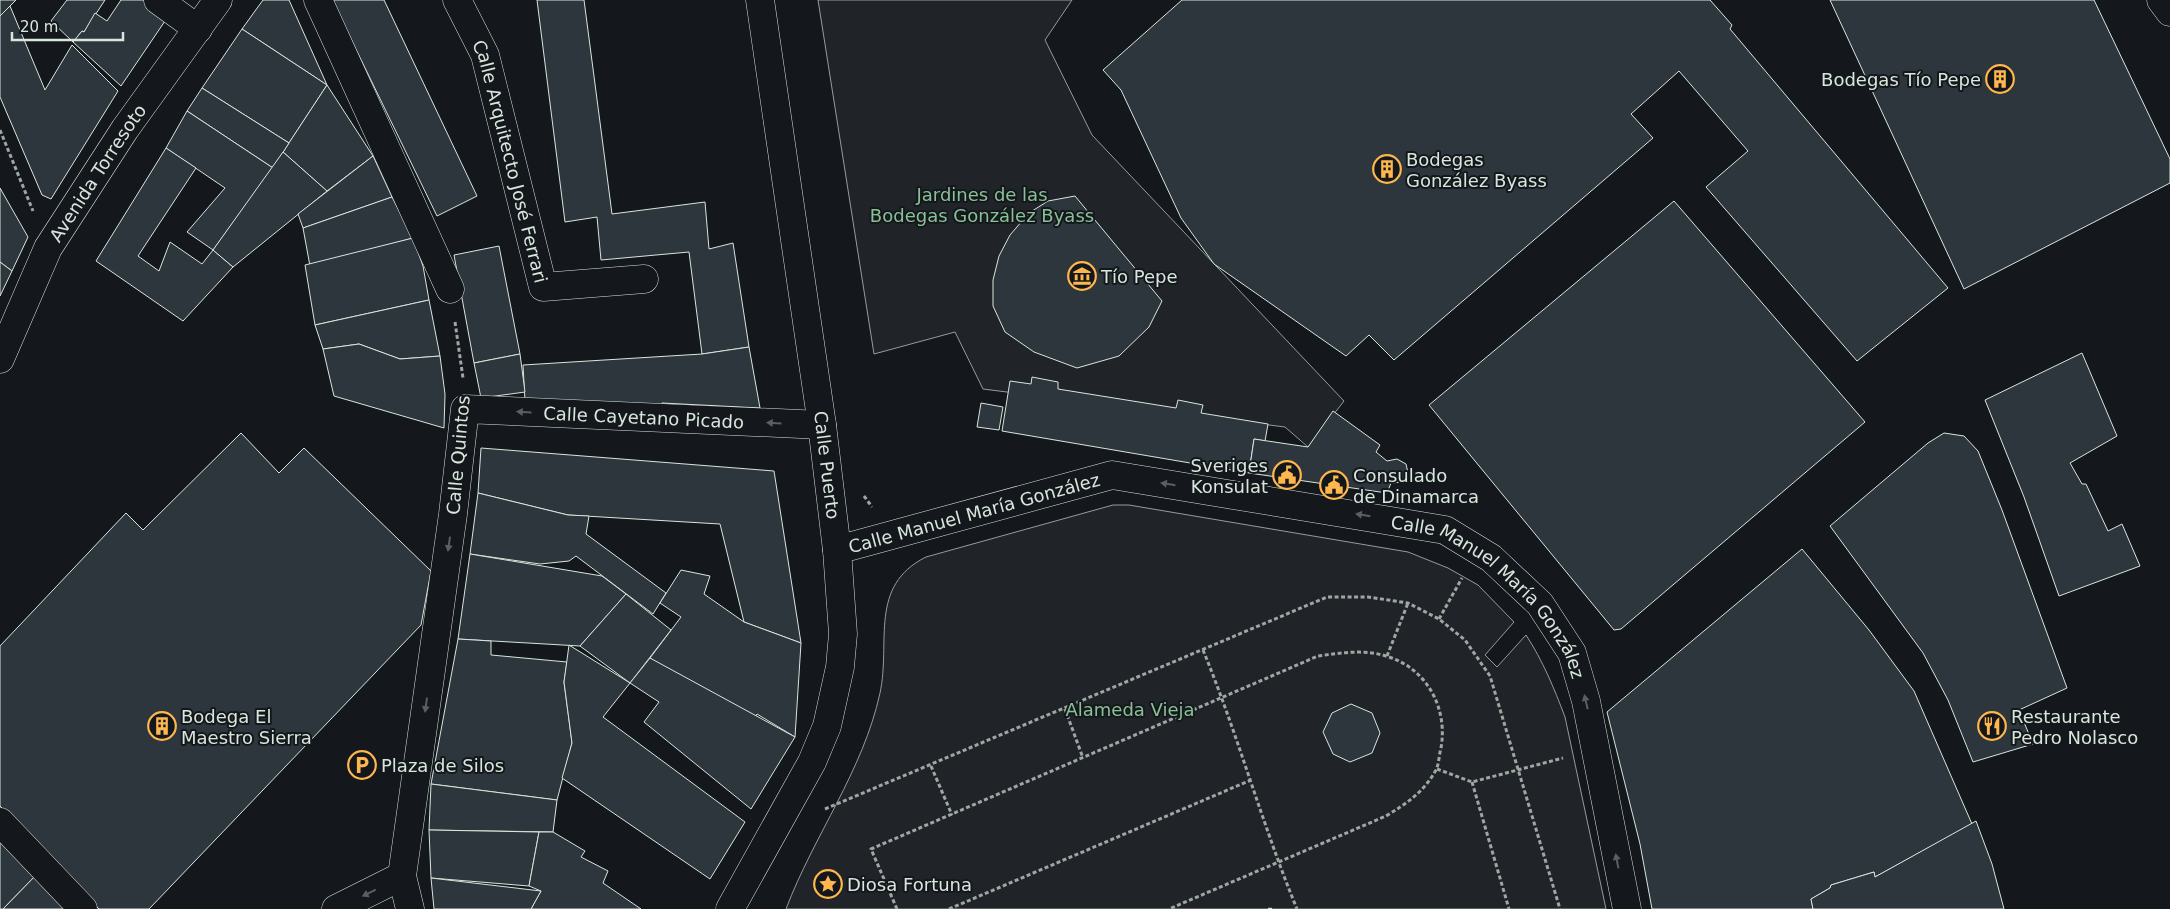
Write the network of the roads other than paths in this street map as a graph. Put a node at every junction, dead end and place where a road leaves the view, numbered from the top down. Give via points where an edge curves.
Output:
1 (158, 0) edge
2 (218, 0) edge
3 (318, 0) edge
4 (457, 0) edge
5 (760, 0) edge
6 (2161, 0) edge
7 (2170, 12) edge
8 (198, 29) junction
9 (644, 279) dead end
10 (450, 289) road end
11 (0, 359) edge
12 (465, 409) joint
13 (822, 425) junction
14 (838, 550) junction
15 (0, 822) edge
16 (402, 876) junction
17 (83, 909) edge
18 (336, 909) edge
19 (410, 909) edge
20 (730, 909) edge
21 (1627, 909) edge

1 - 8 street
2 - 8 street, Avenida Torresoto
3 - 10 street
4 - 9 street, Calle Arquitecto José Ferrari via 485,55 543,287
5 - 13 street, Calle Puerto
6 - 7 street
8 - 11 street, Avenida Torresoto via 125,129 48,248
13 -> 12 street, Calle Cayetano Picado
12 -> 16 street, Calle Quintos
13 - 14 street, Calle Puerto
14 - 20 street, Calle Puerto via 842,634 840,667 828,726 812,762
21 -> 14 street, Calle Manuel María González via 1586,701 1572,653 1540,604 1491,558 1445,530 1112,475
15 - 17 street
16 -> 18 street
16 - 19 street

